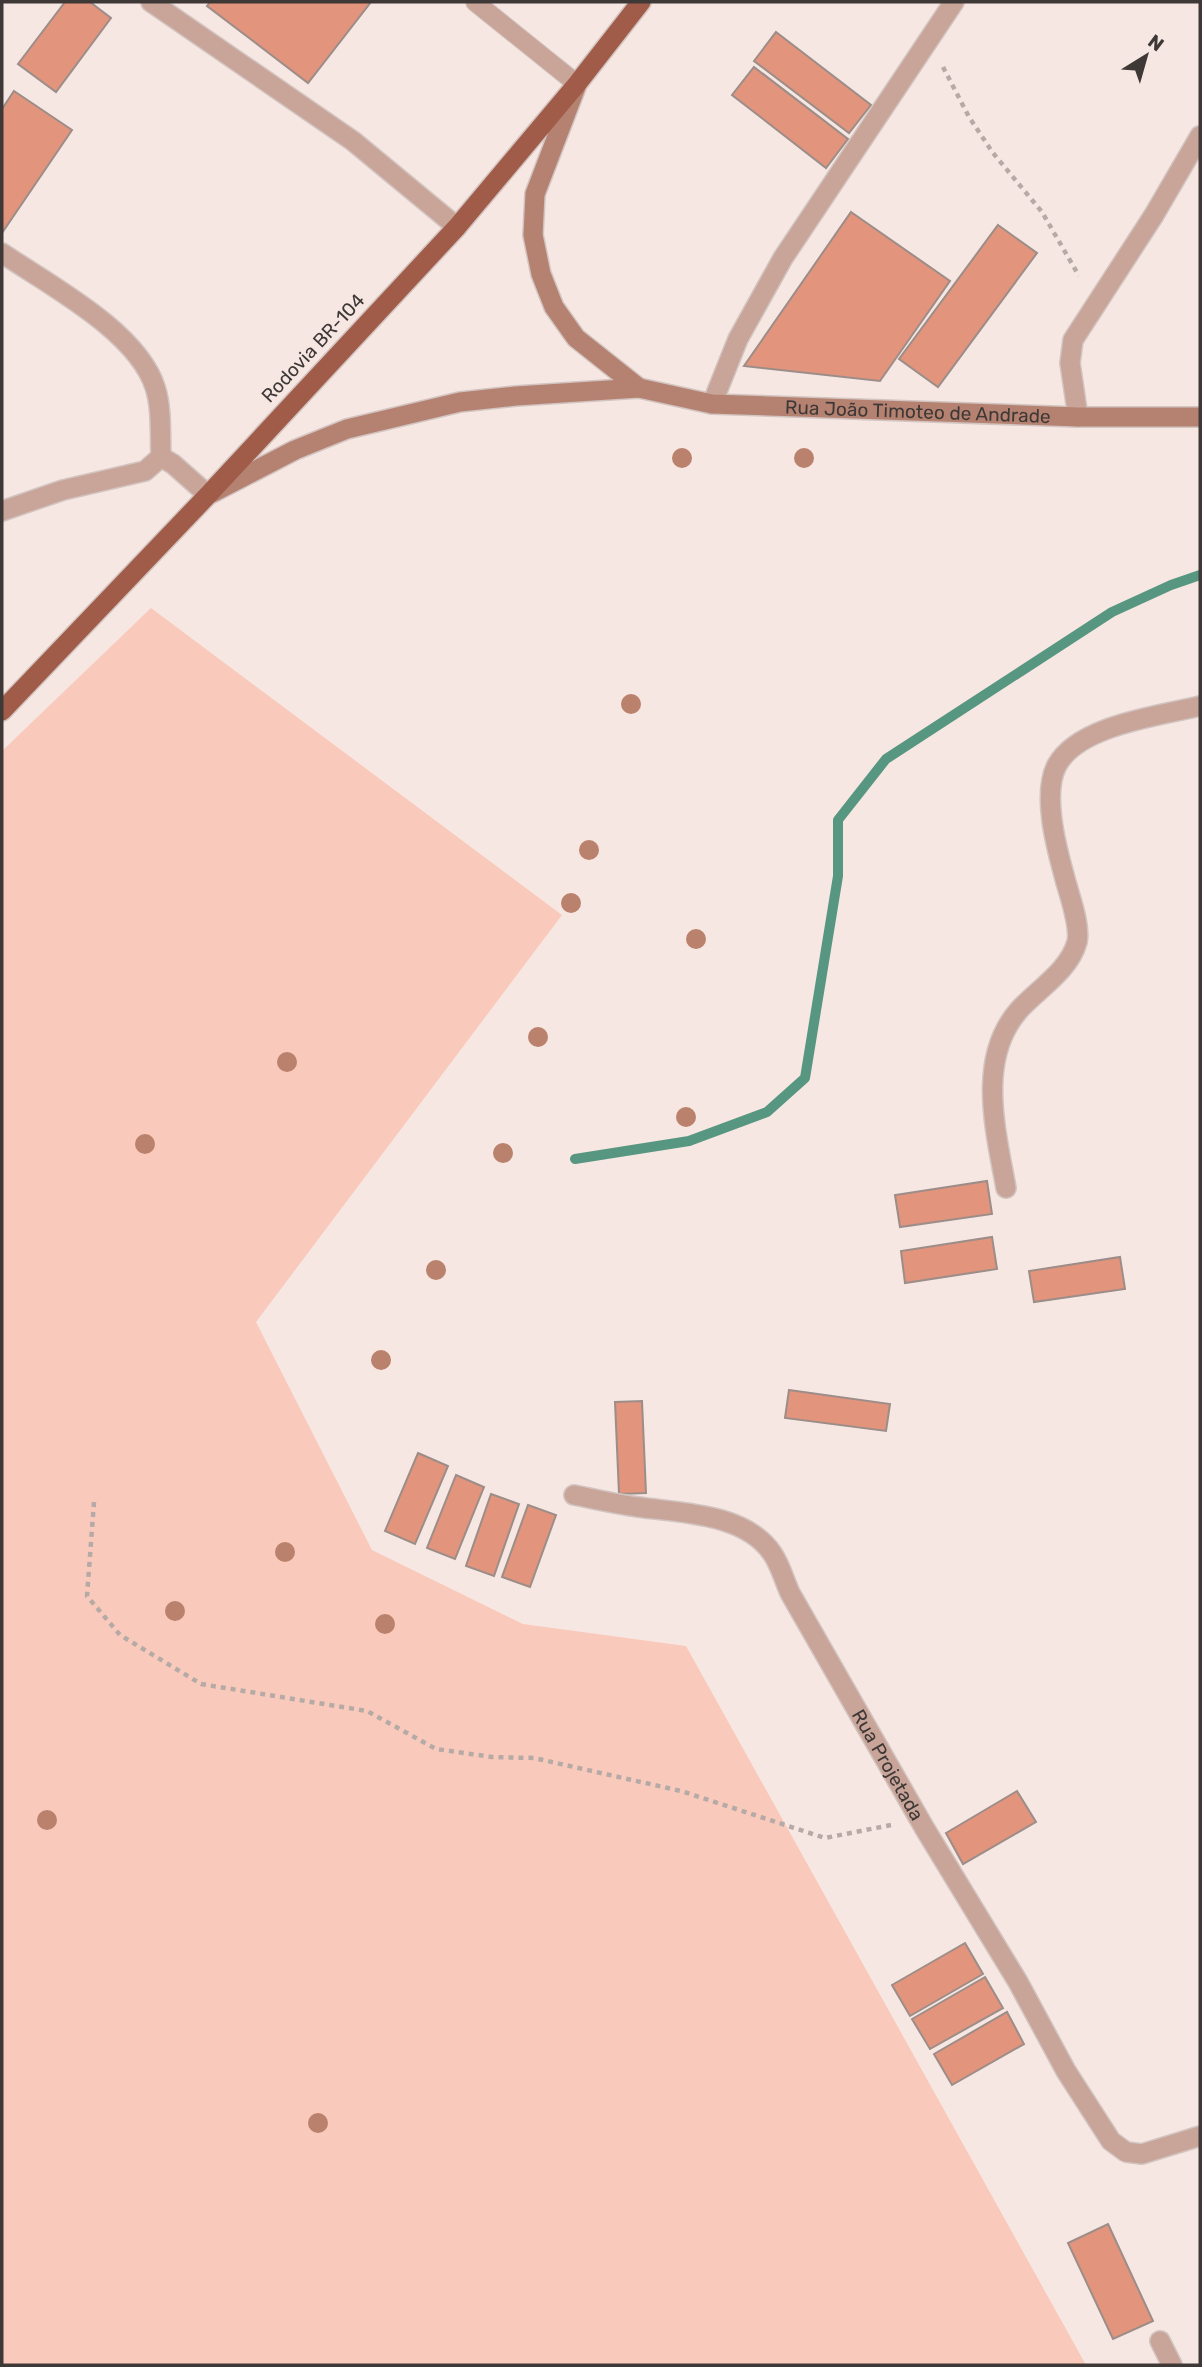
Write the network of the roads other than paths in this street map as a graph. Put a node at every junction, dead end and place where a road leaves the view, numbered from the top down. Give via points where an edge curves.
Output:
1 (151, 2) edge
2 (475, 2) edge
3 (641, 2) edge
4 (954, 2) edge
5 (577, 84) junction
6 (1200, 135) edge
7 (457, 226) junction
8 (2, 253) edge
9 (639, 388) junction
10 (712, 404) junction
11 (1078, 417) junction
12 (1200, 418) edge
13 (160, 457) junction
14 (208, 495) junction
15 (2, 511) edge
16 (1200, 706) edge
17 (2, 711) edge
18 (1006, 1188) dead end
19 (574, 1495) dead end
20 (1200, 2136) edge
21 (1160, 2340) dead end
22 (1172, 2365) edge

1 - 7 street via 353,141
2 - 5 lane
3 - 5 highway, Rodovia BR-104
4 - 10 street via 783,258 738,339
5 - 7 highway, Rodovia BR-104
5 - 9 main road via 535,194 533,235 554,307 576,338
6 - 11 street via 1073,340 1070,353
7 - 14 highway, Rodovia BR-104
8 - 13 street via 98,318 137,352 156,389
9 - 10 main road, Rua João Timoteo de Andrade
9 - 14 main road via 460,402 396,416 295,450
10 - 11 main road, Rua João Timoteo de Andrade
11 - 12 main road, Rua João Timoteo de Andrade
13 - 14 street
13 - 15 street via 145,471 64,490
14 - 17 highway, Rodovia BR-104
16 - 18 street via 1103,730 1067,752 1056,767 1051,813 1077,941 1056,975 1018,1012 996,1059 992,1111
19 - 20 street, Rua Projetada via 728,1521 772,1552 790,1592 925,1829 1095,2119 1126,2152 1142,2154
21 - 22 street

